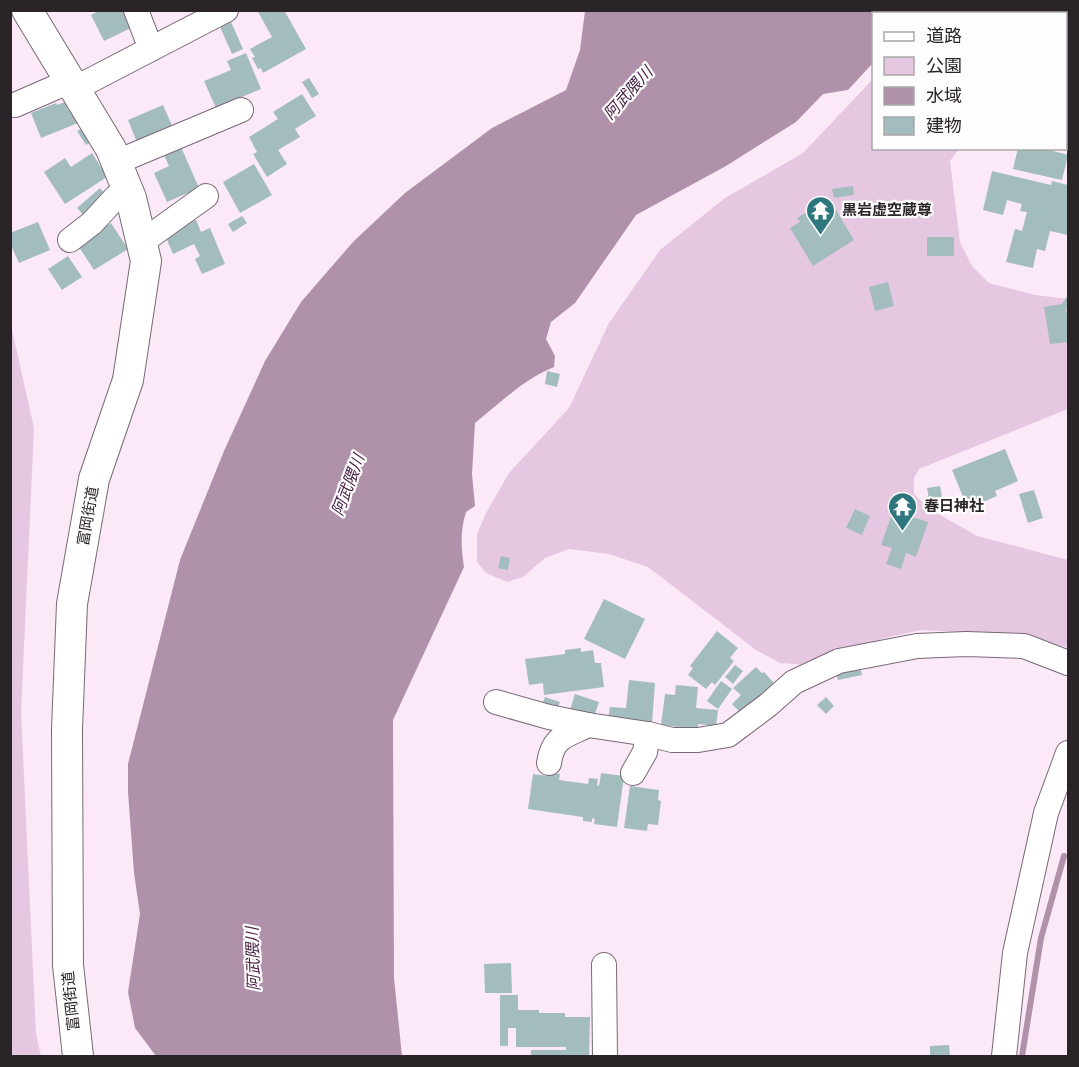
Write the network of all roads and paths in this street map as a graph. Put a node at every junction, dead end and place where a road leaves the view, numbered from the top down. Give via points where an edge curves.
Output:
1 (27, 10) edge
2 (136, 10) edge
3 (226, 10) edge
4 (151, 49) junction
5 (72, 85) junction
6 (15, 105) dead end
7 (241, 110) dead end
8 (117, 162) junction
9 (128, 190) junction
10 (206, 196) dead end
11 (70, 240) dead end
12 (142, 243) junction
13 (1068, 663) edge
14 (496, 702) dead end
15 (588, 725) junction
16 (648, 734) junction
17 (1068, 753) edge
18 (549, 763) dead end
19 (633, 773) dead end
20 (604, 965) dead end
21 (78, 1056) edge
22 (605, 1056) edge
23 (1004, 1056) edge

1 - 5 street, 富岡街道
2 - 4 street
3 - 4 street
4 - 5 street
5 - 6 street
5 - 8 street, 富岡街道
7 - 8 street
8 - 9 street, 富岡街道
9 - 11 street
9 - 12 street, 富岡街道
10 - 12 street
12 - 21 street, 富岡街道 via 146,261 128,380 94,479 72,604 67,729 68,965
13 - 16 street via 1024,646 918,646 839,661 794,682 728,735 672,740
14 - 15 street
15 - 16 street
15 - 18 street via 559,739 551,749
16 - 19 street via 645,752
17 - 23 street via 1046,813 1015,953
20 - 22 street

